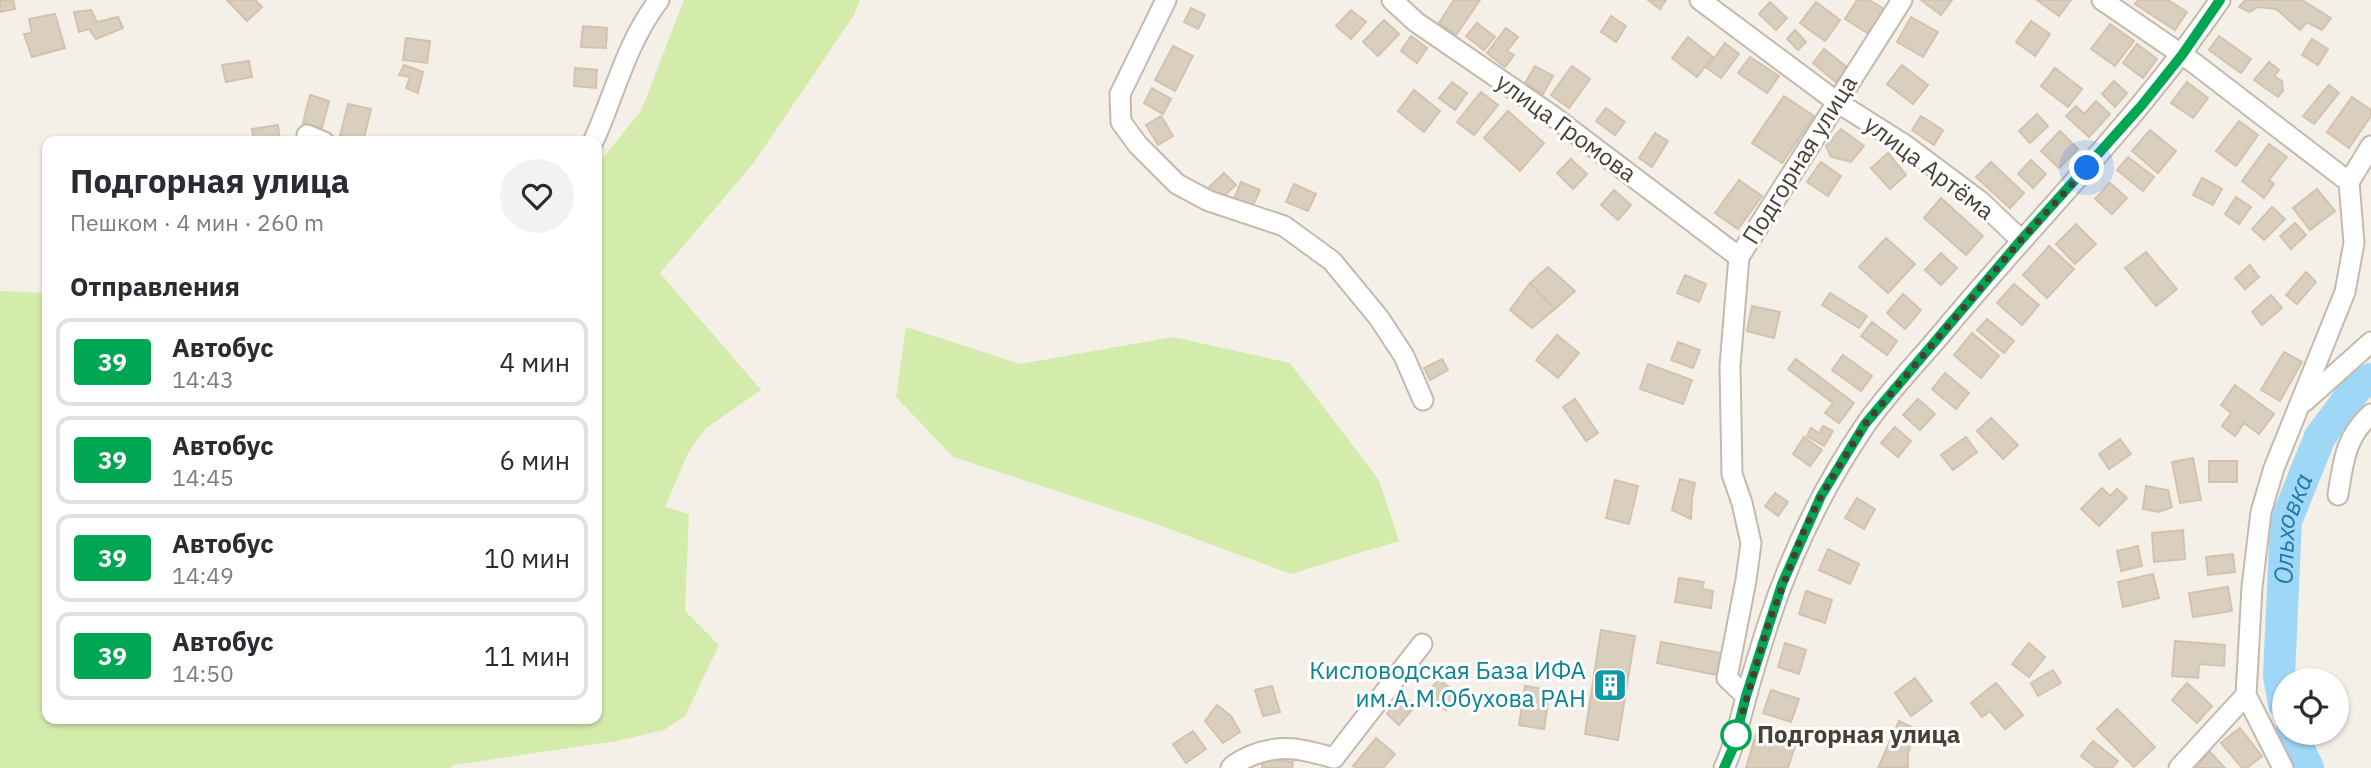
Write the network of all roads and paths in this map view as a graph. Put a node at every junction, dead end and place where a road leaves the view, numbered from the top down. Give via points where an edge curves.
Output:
1 (659, 0) edge
2 (1166, 0) edge
3 (1392, 0) edge
4 (1700, 0) edge
5 (1902, 0) edge
6 (2102, 0) edge
7 (2220, 0) edge
8 (2182, 55) junction
9 (1837, 102) junction
10 (595, 136) edge
11 (2371, 146) edge
12 (2349, 182) junction
13 (2021, 240) junction
14 (1739, 257) junction
15 (2371, 342) edge
16 (1423, 400) dead end
17 (2301, 405) junction
18 (2371, 414) edge
19 (2338, 495) dead end
20 (1422, 644) dead end
21 (2246, 695) junction
22 (1746, 696) junction
23 (1338, 763) edge
24 (1231, 768) edge
25 (1724, 768) edge
26 (2179, 768) edge
27 (2283, 768) edge

1 - 10 street via 620,69
2 - 16 street via 1120,94 1121,122 1177,184 1209,201 1283,226 1332,261 1404,356
3 - 14 street, улица Громова
4 - 9 street, улица Артёма
5 - 9 street, Подгорная улица
6 - 8 street
7 - 8 street
8 - 12 street
8 - 13 street via 2104,150
9 - 13 street, улица Артёма via 1980,201
9 - 14 street, Подгорная улица
11 - 12 street
12 - 17 street via 2354,243 2345,292
13 - 22 street via 1865,424 1821,496 1782,584
14 - 22 street, Подгорная улица via 1730,366 1732,474 1751,543 1727,678
15 - 17 street
17 - 21 street via 2274,468 2262,512
18 - 19 street via 2344,451
20 - 23 street
21 - 26 street
21 - 27 street
22 - 25 street
23 - 24 street via 1301,748 1269,748

